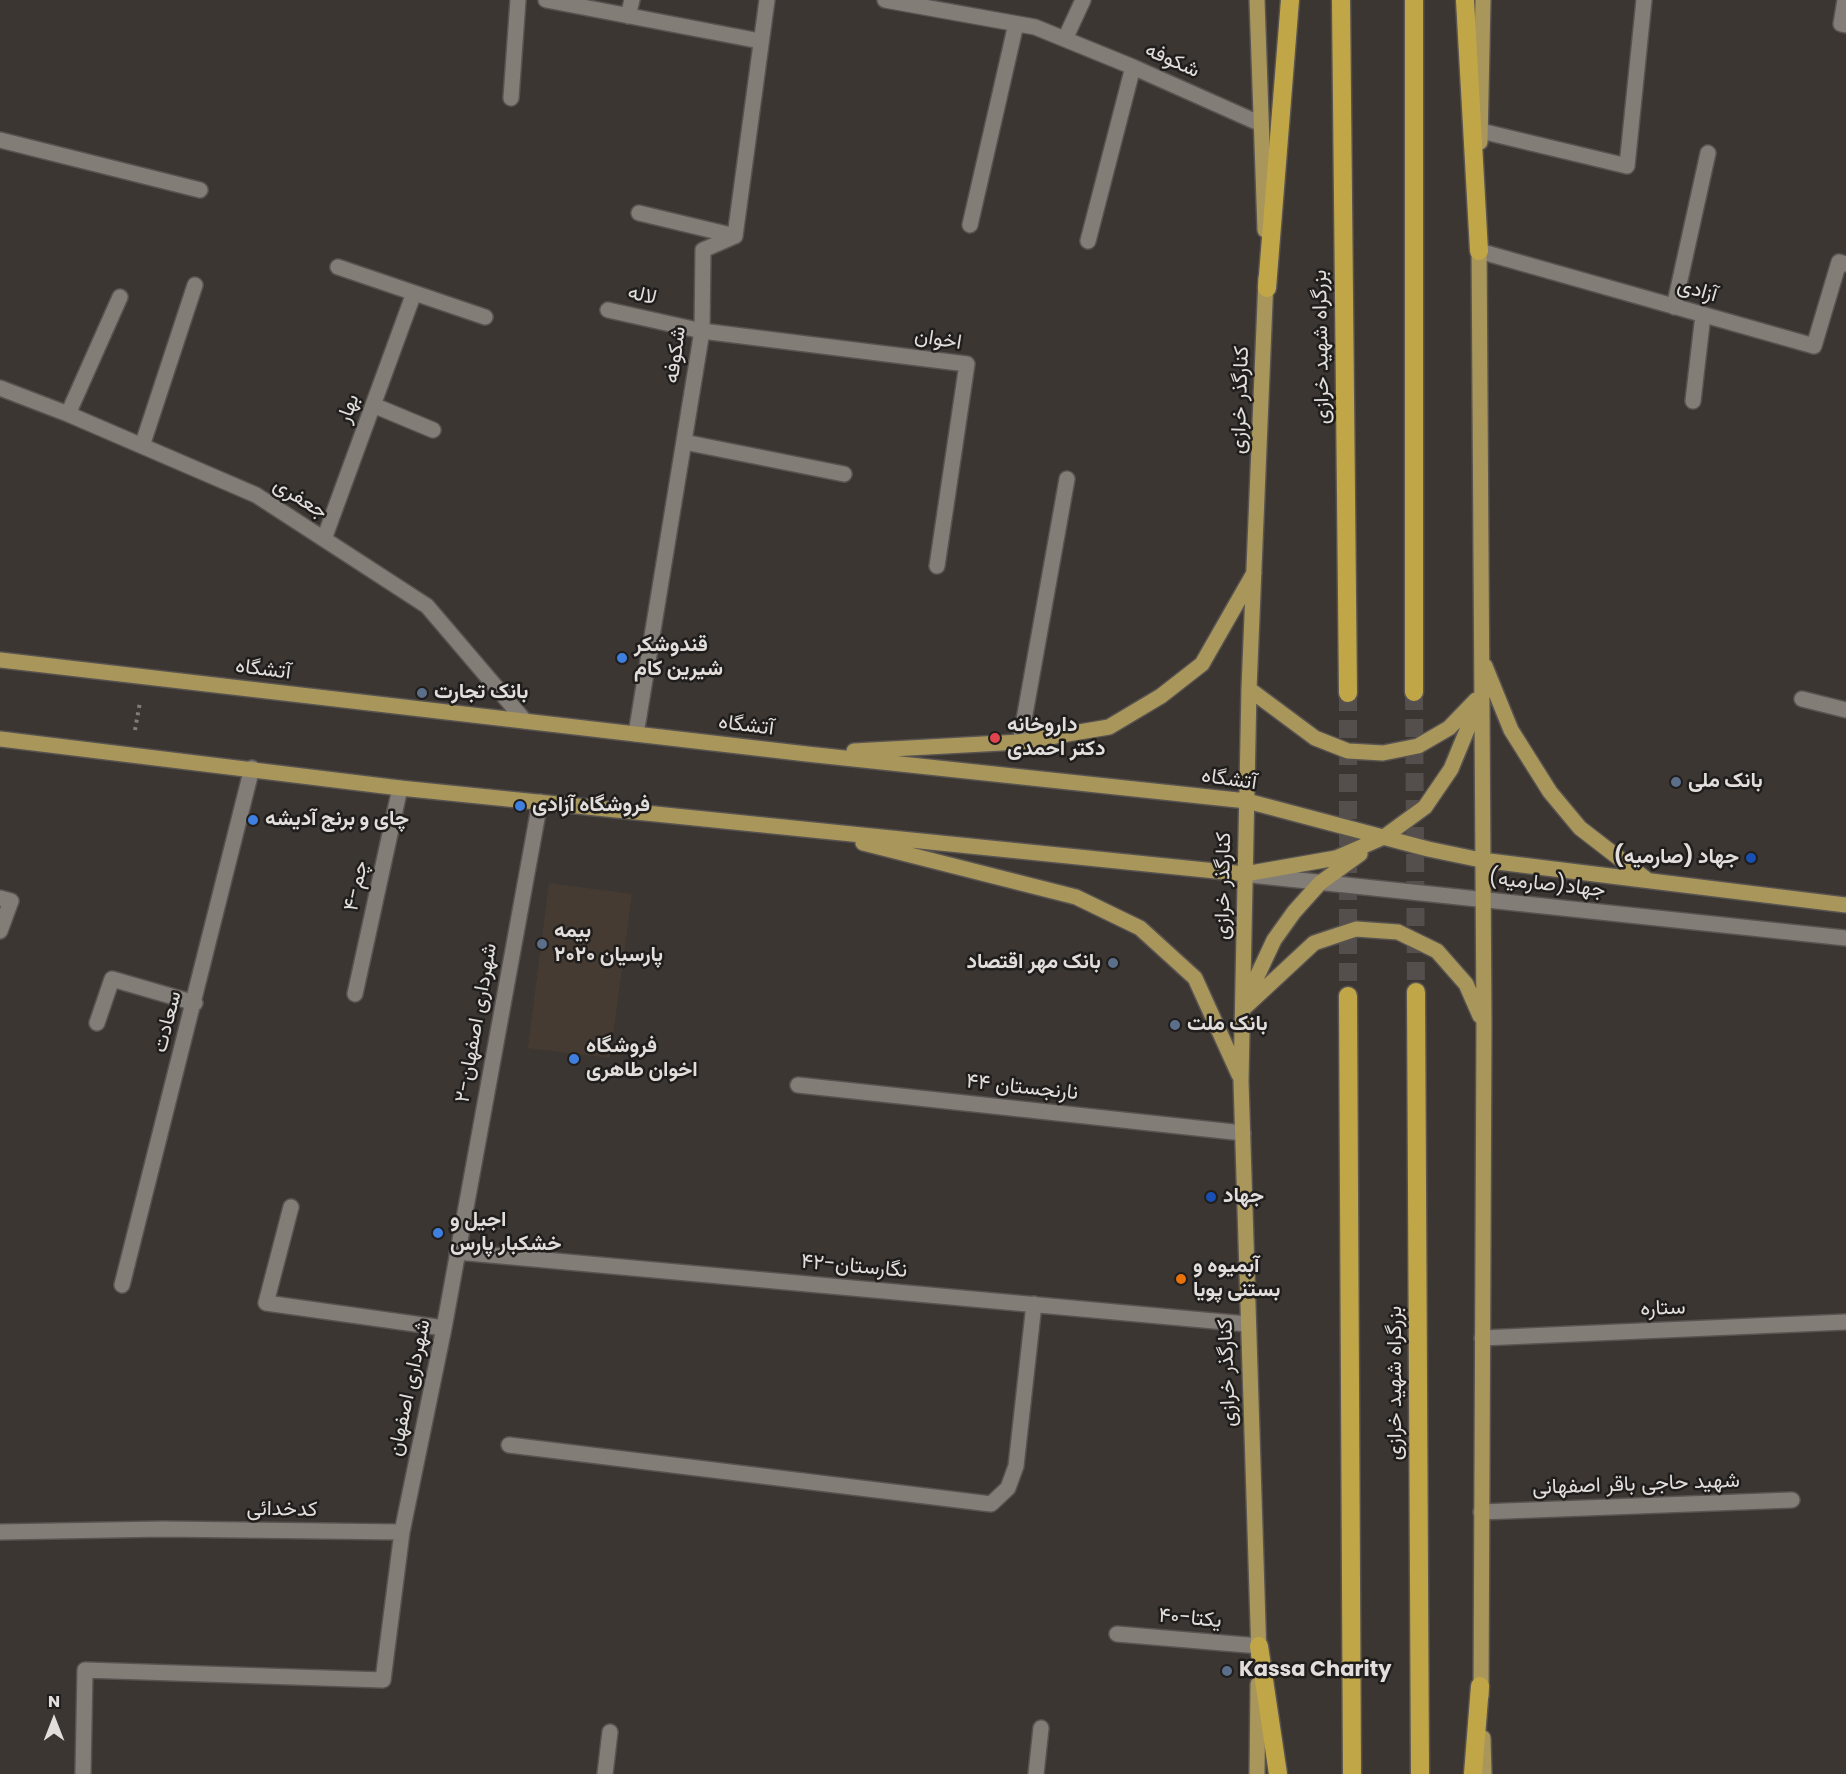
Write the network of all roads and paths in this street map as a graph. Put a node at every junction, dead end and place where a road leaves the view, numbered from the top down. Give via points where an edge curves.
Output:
1 (518, 0) edge
2 (546, 0) edge
3 (632, 0) edge
4 (767, 0) edge
5 (885, 0) edge
6 (1083, 0) edge
7 (1257, 0) edge
8 (1290, 0) edge
9 (1341, 0) edge
10 (1414, 0) edge
11 (1466, 0) edge
12 (1483, 0) edge
13 (1644, 0) edge
14 (1845, 0) edge
15 (576, 3) edge
16 (628, 16) junction
17 (1016, 24) junction
18 (1846, 25) edge
19 (1065, 39) junction
20 (760, 41) junction
21 (1133, 67) junction
22 (511, 98) dead end
23 (1261, 124) junction
24 (1481, 131) junction
25 (0, 140) edge
26 (1708, 153) dead end
27 (200, 190) dead end
28 (639, 213) dead end
29 (970, 225) dead end
30 (735, 236) junction
31 (1088, 241) dead end
32 (1479, 251) junction
33 (1846, 264) edge
34 (338, 267) dead end
35 (195, 285) dead end
36 (1267, 288) junction
37 (414, 293) junction
38 (120, 297) dead end
39 (1674, 307) junction
40 (608, 310) dead end
41 (1703, 315) junction
42 (485, 317) dead end
43 (702, 331) junction
44 (0, 388) edge
45 (1693, 401) dead end
46 (373, 405) junction
47 (68, 414) junction
48 (433, 430) dead end
49 (684, 442) junction
50 (142, 446) junction
51 (844, 474) dead end
52 (1067, 479) dead end
53 (324, 539) junction
54 (937, 566) dead end
55 (1256, 570) junction
56 (1481, 655) junction
57 (0, 660) edge
58 (145, 677) junction
59 (1249, 689) junction
60 (1414, 692) tunnel mouth
61 (1348, 693) tunnel mouth
62 (1483, 693) junction
63 (1802, 699) dead end
64 (1846, 710) edge
65 (525, 721) junction
66 (636, 734) junction
67 (0, 739) edge
68 (1020, 742) junction
69 (130, 754) junction
70 (807, 754) junction
71 (252, 768) junction
72 (400, 788) junction
73 (1247, 801) junction
74 (540, 802) junction
75 (814, 830) junction
76 (1384, 837) junction
77 (1481, 860) junction
78 (1245, 874) junction
79 (1646, 879) junction
80 (1320, 883) junction
81 (0, 898) edge
82 (1482, 900) junction
83 (1846, 905) edge
84 (0, 931) edge
85 (1846, 938) edge
86 (1416, 992) tunnel mouth
87 (355, 994) dead end
88 (1348, 996) tunnel mouth
89 (195, 1003) junction
90 (1243, 1009) junction
91 (97, 1023) dead end
92 (1484, 1024) junction
93 (1241, 1081) junction
94 (798, 1085) dead end
95 (1243, 1133) junction
96 (291, 1207) dead end
97 (457, 1252) junction
98 (122, 1285) dead end
99 (1034, 1304) junction
100 (1846, 1322) edge
101 (1247, 1324) junction
102 (444, 1328) junction
103 (1482, 1338) junction
104 (510, 1445) dead end
105 (1792, 1500) dead end
106 (1481, 1512) junction
107 (0, 1532) edge
108 (402, 1532) junction
109 (1117, 1634) dead end
110 (1259, 1646) junction
111 (1480, 1686) junction
112 (1041, 1728) dead end
113 (610, 1732) dead end
114 (83, 1774) edge
115 (605, 1774) edge
116 (1036, 1774) edge
117 (1257, 1774) edge
118 (1278, 1774) edge
119 (1352, 1774) edge
120 (1420, 1774) edge
121 (1473, 1774) edge
122 (1484, 1774) edge

1 - 22 street
2 - 15 street
3 - 16 street
4 - 20 street
5 - 17 street, شکوفه
6 - 19 street
7 - 23 main road, کنارگذر خرازی
8 - 36 highway
9 - 61 highway, بزرگراه شهید خرازی
10 - 60 highway
11 - 32 highway
12 - 24 main road
13 - 24 street via 1626,166
14 - 18 street via 1841,24
15 - 16 street
16 - 20 street
17 - 19 street, شکوفه
17 - 29 street
19 - 21 street, شکوفه
20 - 30 street
21 - 23 street, شکوفه
21 - 31 street
23 - 36 main road, کنارگذر خرازی
24 - 32 main road
25 - 27 street
26 - 39 street
28 - 30 street
30 - 43 street, شکوفه via 703,250
32 - 39 street, آزادی
32 - 56 main road
33 - 41 street, آزادی via 1839,262 1814,346
34 - 37 street
35 - 50 street
36 - 55 main road, کنارگذر خرازی
37 - 42 street
37 - 46 street, بهار
38 - 47 street
39 - 41 street, آزادی
40 - 43 street, لاله
41 - 45 street
43 - 49 street, شکوفه
43 - 54 street, اخوان via 967,364
44 - 47 street, جعفری
46 - 48 street
46 - 53 street, بهار
47 - 50 street, جعفری
49 - 51 street
49 - 66 street, شکوفه
50 - 53 street, جعفری via 256,495
52 - 68 street
53 - 65 street, جعفری via 427,606
55 - 59 main road, کنارگذر خرازی
55 - 68 main road via 1202,664 1161,696 1109,727
56 - 62 main road
56 - 79 main road via 1511,730 1550,792 1580,828
57 - 58 main road, آتشگاه
58 - 65 main road, آتشگاه
58 - 69 path
59 - 62 main road via 1315,738 1348,751 1383,753 1418,746 1449,728
59 - 73 main road, کنارگذر خرازی
62 - 76 main road via 1451,769 1425,807
62 - 77 main road
63 - 64 street
65 - 66 main road, آتشگاه
66 - 70 main road, آتشگاه
67 - 69 main road
68 - 70 main road
69 - 71 main road
70 - 73 main road, آتشگاه
71 - 72 main road
71 - 89 street, سعادت
72 - 74 main road
72 - 87 street, ۴-چم
73 - 76 main road, آتشگاه
73 - 78 main road, کنارگذر خرازی
74 - 75 main road
74 - 97 street, ۲-شهرداری اصفهان
75 - 78 main road
75 - 93 main road via 1076,897 1140,928 1195,978
76 - 77 main road, آتشگاه
76 - 78 main road via 1336,858
76 - 80 main road
77 - 79 main road, جهاد(صارمیه)
77 - 82 main road
78 - 80 street, جهاد(صارمیه)
78 - 90 main road, کنارگذر خرازی
79 - 83 main road, جهاد(صارمیه)
80 - 82 street, جهاد(صارمیه)
80 - 90 main road via 1274,940
81 - 84 street via 11,901
82 - 85 street, جهاد(صارمیه)
82 - 92 main road
86 - 120 highway, بزرگراه شهید خرازی
88 - 119 highway
89 - 91 street via 112,980
89 - 98 street, سعادت
90 - 92 main road via 1314,943 1356,929 1377,930 1398,932 1437,951 1466,984
90 - 93 main road, کنارگذر خرازی
92 - 103 main road
93 - 95 main road, کنارگذر خرازی
94 - 95 street, ۴۴ نارنجستان
95 - 101 main road, کنارگذر خرازی
96 - 102 street via 266,1303
97 - 99 street, ۴۲-نگارستان
97 - 102 street, شهرداری اصفهان
99 - 101 street, ۴۲-نگارستان
99 - 104 street via 1016,1466 1008,1488 991,1504
100 - 103 street, ستاره
101 - 110 main road, کنارگذر خرازی
102 - 108 street, شهرداری اصفهان
103 - 106 main road
105 - 106 street, شهید حاجی باقر اصفهانی
106 - 111 main road
107 - 108 street, کدخدائی
108 - 114 street, شهرداری اصفهان via 383,1680 85,1670
109 - 110 street, ۴۰-یکتا
110 - 117 main road, کنارگذر خرازی
110 - 118 highway
111 - 121 highway
111 - 122 main road
112 - 116 street
113 - 115 street

